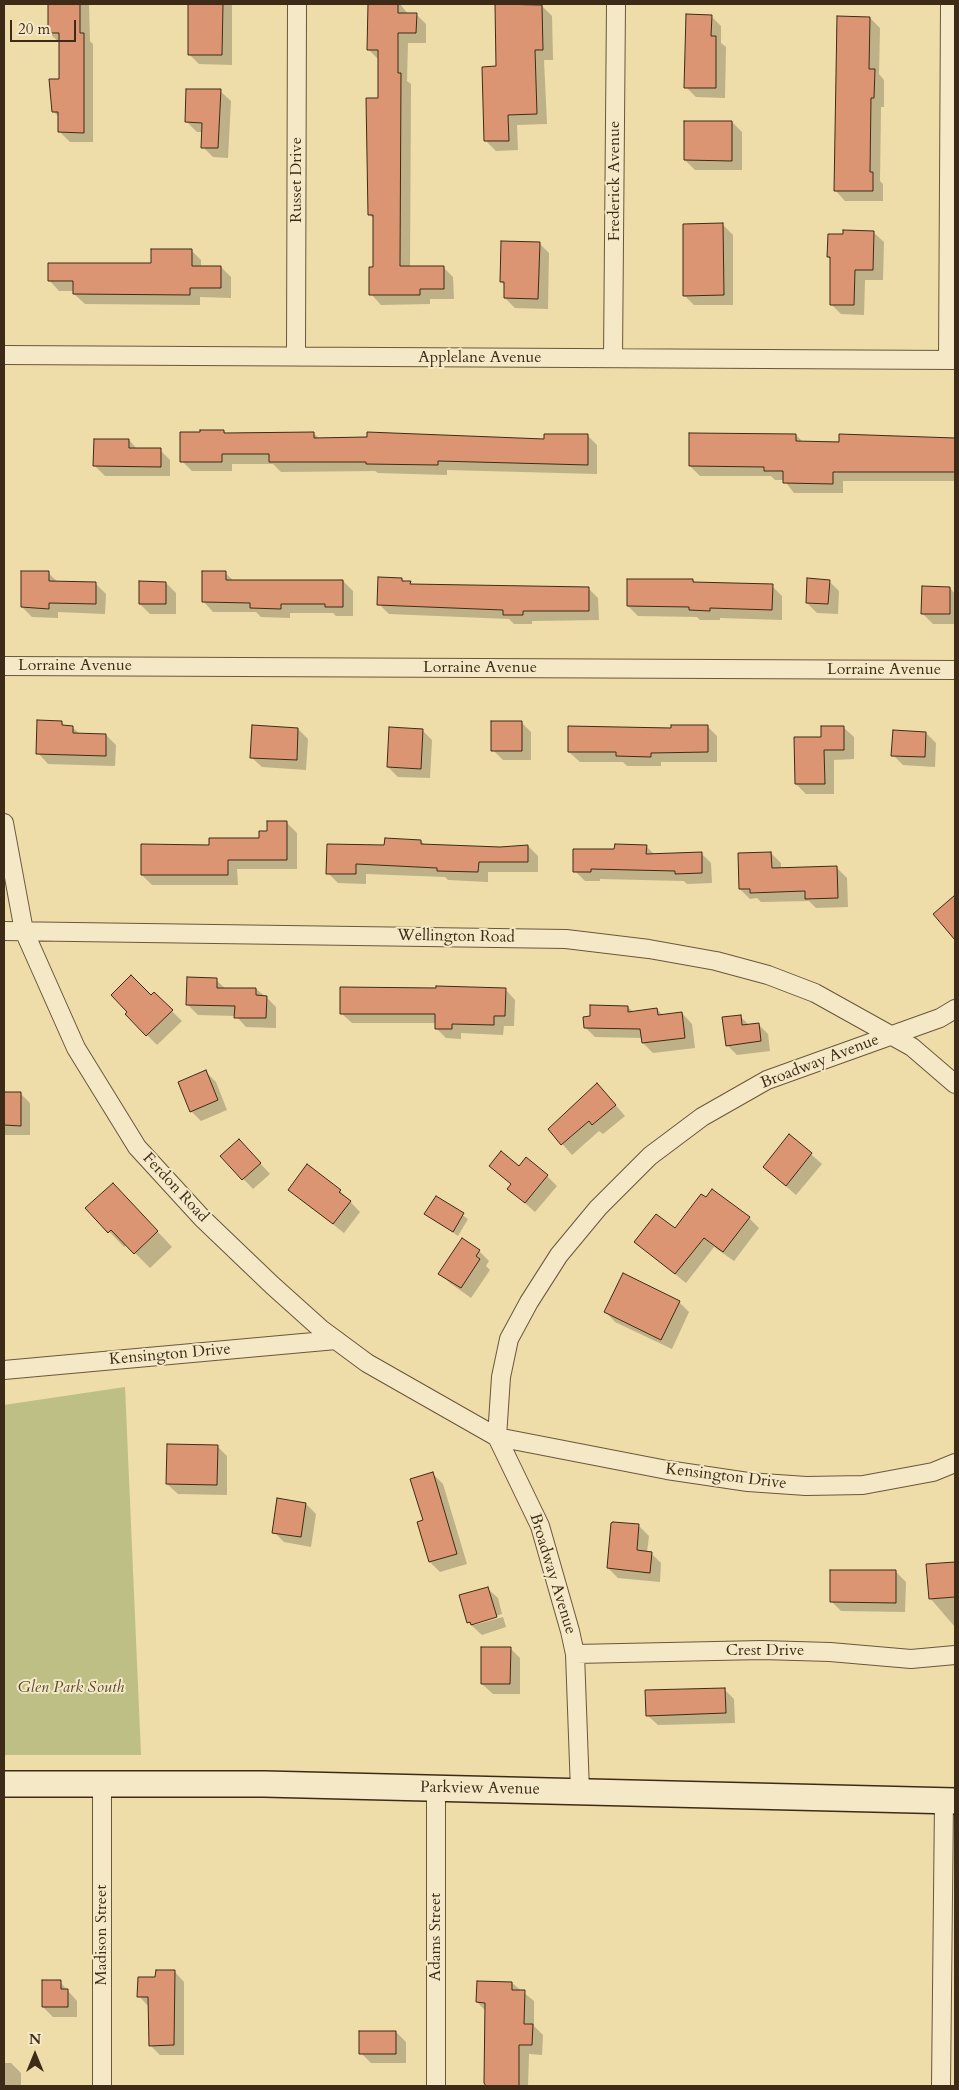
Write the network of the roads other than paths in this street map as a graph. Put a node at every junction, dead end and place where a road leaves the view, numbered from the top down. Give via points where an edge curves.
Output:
1 (297, 4) edge
2 (616, 4) edge
3 (950, 4) edge
4 (4, 355) edge
5 (296, 356) junction
6 (613, 358) junction
7 (952, 360) edge
8 (4, 666) edge
9 (955, 670) edge
10 (4, 823) edge
11 (4, 931) edge
12 (24, 931) junction
13 (955, 1009) edge
14 (891, 1034) junction
15 (955, 1084) edge
16 (336, 1340) junction
17 (4, 1370) edge
18 (497, 1437) junction
19 (955, 1463) edge
20 (575, 1654) junction
21 (955, 1655) edge
22 (4, 1784) edge
23 (102, 1784) junction
24 (436, 1789) junction
25 (580, 1791) junction
26 (949, 1801) edge
27 (102, 2086) edge
28 (436, 2086) edge
29 (941, 2086) edge

1 - 5 street, Russet Drive
2 - 6 street, Frederick Avenue
3 - 7 street
4 - 5 street, Applelane Avenue
5 - 6 street, Applelane Avenue
6 - 7 street, Applelane Avenue
8 - 9 street, Lorraine Avenue
10 - 12 street, Ferdon Road
11 - 12 street, Wellington Road
12 - 14 street, Wellington Road via 566,939 603,943 716,961 768,975 815,993
12 - 16 street, Ferdon Road via 76,1048 137,1147 202,1218
13 - 14 street, Broadway Avenue via 940,1018
14 - 15 street via 912,1047
14 - 18 street, Broadway Avenue via 767,1080 702,1117 650,1156 598,1208 560,1255 509,1339 501,1377
16 - 17 street, Kensington Drive
16 - 18 street, Ferdon Road via 367,1363
18 - 19 street, Kensington Drive via 667,1470 748,1482 806,1486 863,1485 933,1472
18 - 20 street, Broadway Avenue via 540,1526 560,1589
20 - 21 street, Crest Drive via 762,1650 911,1659
20 - 25 street, Broadway Avenue
22 - 23 street, Parkview Avenue
23 - 24 street, Parkview Avenue
23 - 27 street, Madison Street
24 - 25 street, Parkview Avenue
24 - 28 street, Adams Street
25 - 26 street, Parkview Avenue
26 - 29 street

